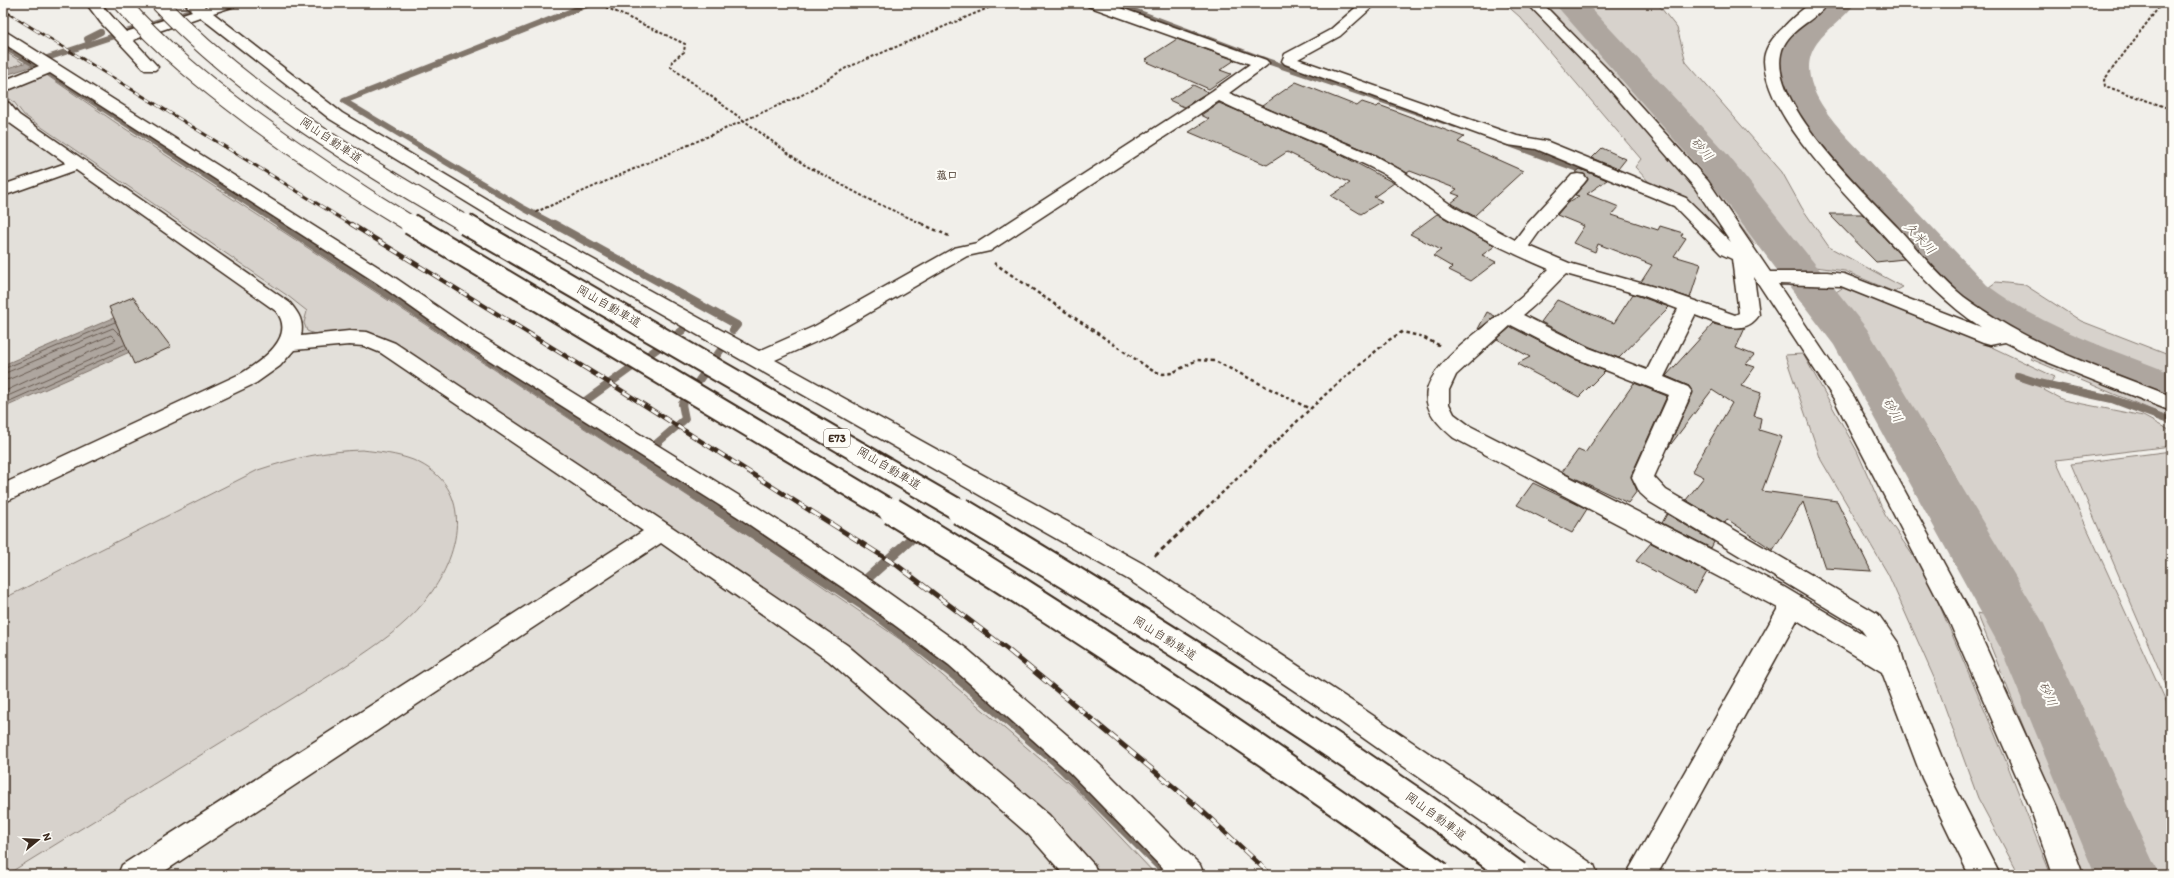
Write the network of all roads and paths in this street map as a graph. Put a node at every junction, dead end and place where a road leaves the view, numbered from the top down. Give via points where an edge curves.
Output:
1 (93, 3) edge
2 (122, 3) edge
3 (159, 3) edge
4 (230, 3) edge
5 (597, 3) edge
6 (1000, 3) edge
7 (1093, 3) edge
8 (1370, 3) edge
9 (1534, 3) edge
10 (1821, 3) edge
11 (2162, 3) edge
12 (196, 8) edge
13 (120, 35) junction
14 (3, 36) edge
15 (1279, 64) junction
16 (42, 66) junction
17 (150, 67) dead end
18 (3, 87) edge
19 (1218, 94) junction
20 (3, 106) edge
21 (2171, 109) edge
22 (742, 121) junction
23 (1547, 162) dead end
24 (78, 164) junction
25 (1578, 179) dead end
26 (3, 191) edge
27 (539, 211) dead end
28 (974, 249) junction
29 (1518, 249) junction
30 (1562, 267) junction
31 (1758, 268) junction
32 (1689, 306) junction
33 (1508, 316) junction
34 (2008, 336) junction
35 (287, 344) junction
36 (1463, 357) junction
37 (758, 360) junction
38 (1652, 380) junction
39 (2171, 404) edge
40 (1310, 409) junction
41 (3, 494) edge
42 (661, 531) junction
43 (1138, 572) junction
44 (1793, 605) junction
45 (1892, 665) junction
46 (133, 875) edge
47 (1083, 875) edge
48 (1190, 875) edge
49 (1439, 875) edge
50 (1517, 875) edge
51 (1583, 875) edge
52 (1641, 875) edge
53 (1985, 875) edge
54 (2068, 875) edge

1 - 13 main road
2 - 49 main road, bridge via 143,28 202,81 284,143 388,212 843,480 1005,580 1212,716
3 - 50 main road, 岡山自動車道 / E73, bridge via 173,19 231,70 313,130 416,196 1032,553 1233,680 1380,777
4 - 12 main road
5 - 22 path via 685,44 684,52 672,61 671,67
6 - 22 path via 846,68 802,94
7 - 15 main road
8 - 15 main road via 1336,33
9 - 31 main road via 1602,72 1702,185
10 - 34 main road via 1783,36 1774,51 1774,75 1780,94 1829,164 1945,290
11 - 21 path via 2104,80 2104,86
12 - 13 main road
12 - 37 main road via 336,116 512,222
13 - 17 main road
14 - 16 main road
15 - 19 main road
15 - 23 main road
15 - 31 main road via 1514,141 1540,145 1680,202 1728,250
16 - 18 main road
16 - 48 main road via 61,72 384,279 466,336 859,586 958,657 1073,758
19 - 28 main road via 983,247
19 - 29 main road via 1389,171 1432,201
20 - 24 main road via 13,118
22 - 27 path
22 - 28 path via 803,164 870,200 932,227
24 - 26 main road
24 - 35 main road via 283,307 291,316 292,330
25 - 29 main road via 1533,228
28 - 37 main road via 961,252 822,332
28 - 40 path via 1153,371 1165,374 1192,360 1202,358 1215,361
29 - 30 main road
30 - 32 main road via 1652,292
30 - 33 main road via 1532,299
31 - 32 main road via 1749,314 1739,322
31 - 34 main road via 1844,280 1990,338
31 - 54 main road via 1843,397 1961,619 2044,807
32 - 38 main road
33 - 36 main road
33 - 38 main road via 1582,352
34 - 39 main road
35 - 41 main road via 268,366 249,378
35 - 42 main road via 349,338 366,339 388,348
36 - 40 path via 1420,336 1402,332 1389,340
36 - 44 main road via 1447,371 1438,390 1438,404 1445,419 1456,428
37 - 43 main road
38 - 45 main road via 1681,392 1643,477 1648,487 1658,496 1869,621 1886,644
40 - 43 path
42 - 46 main road
42 - 47 main road via 838,653 1040,825
43 - 51 main road
44 - 45 main road
44 - 52 main road
45 - 53 main road via 1936,778

